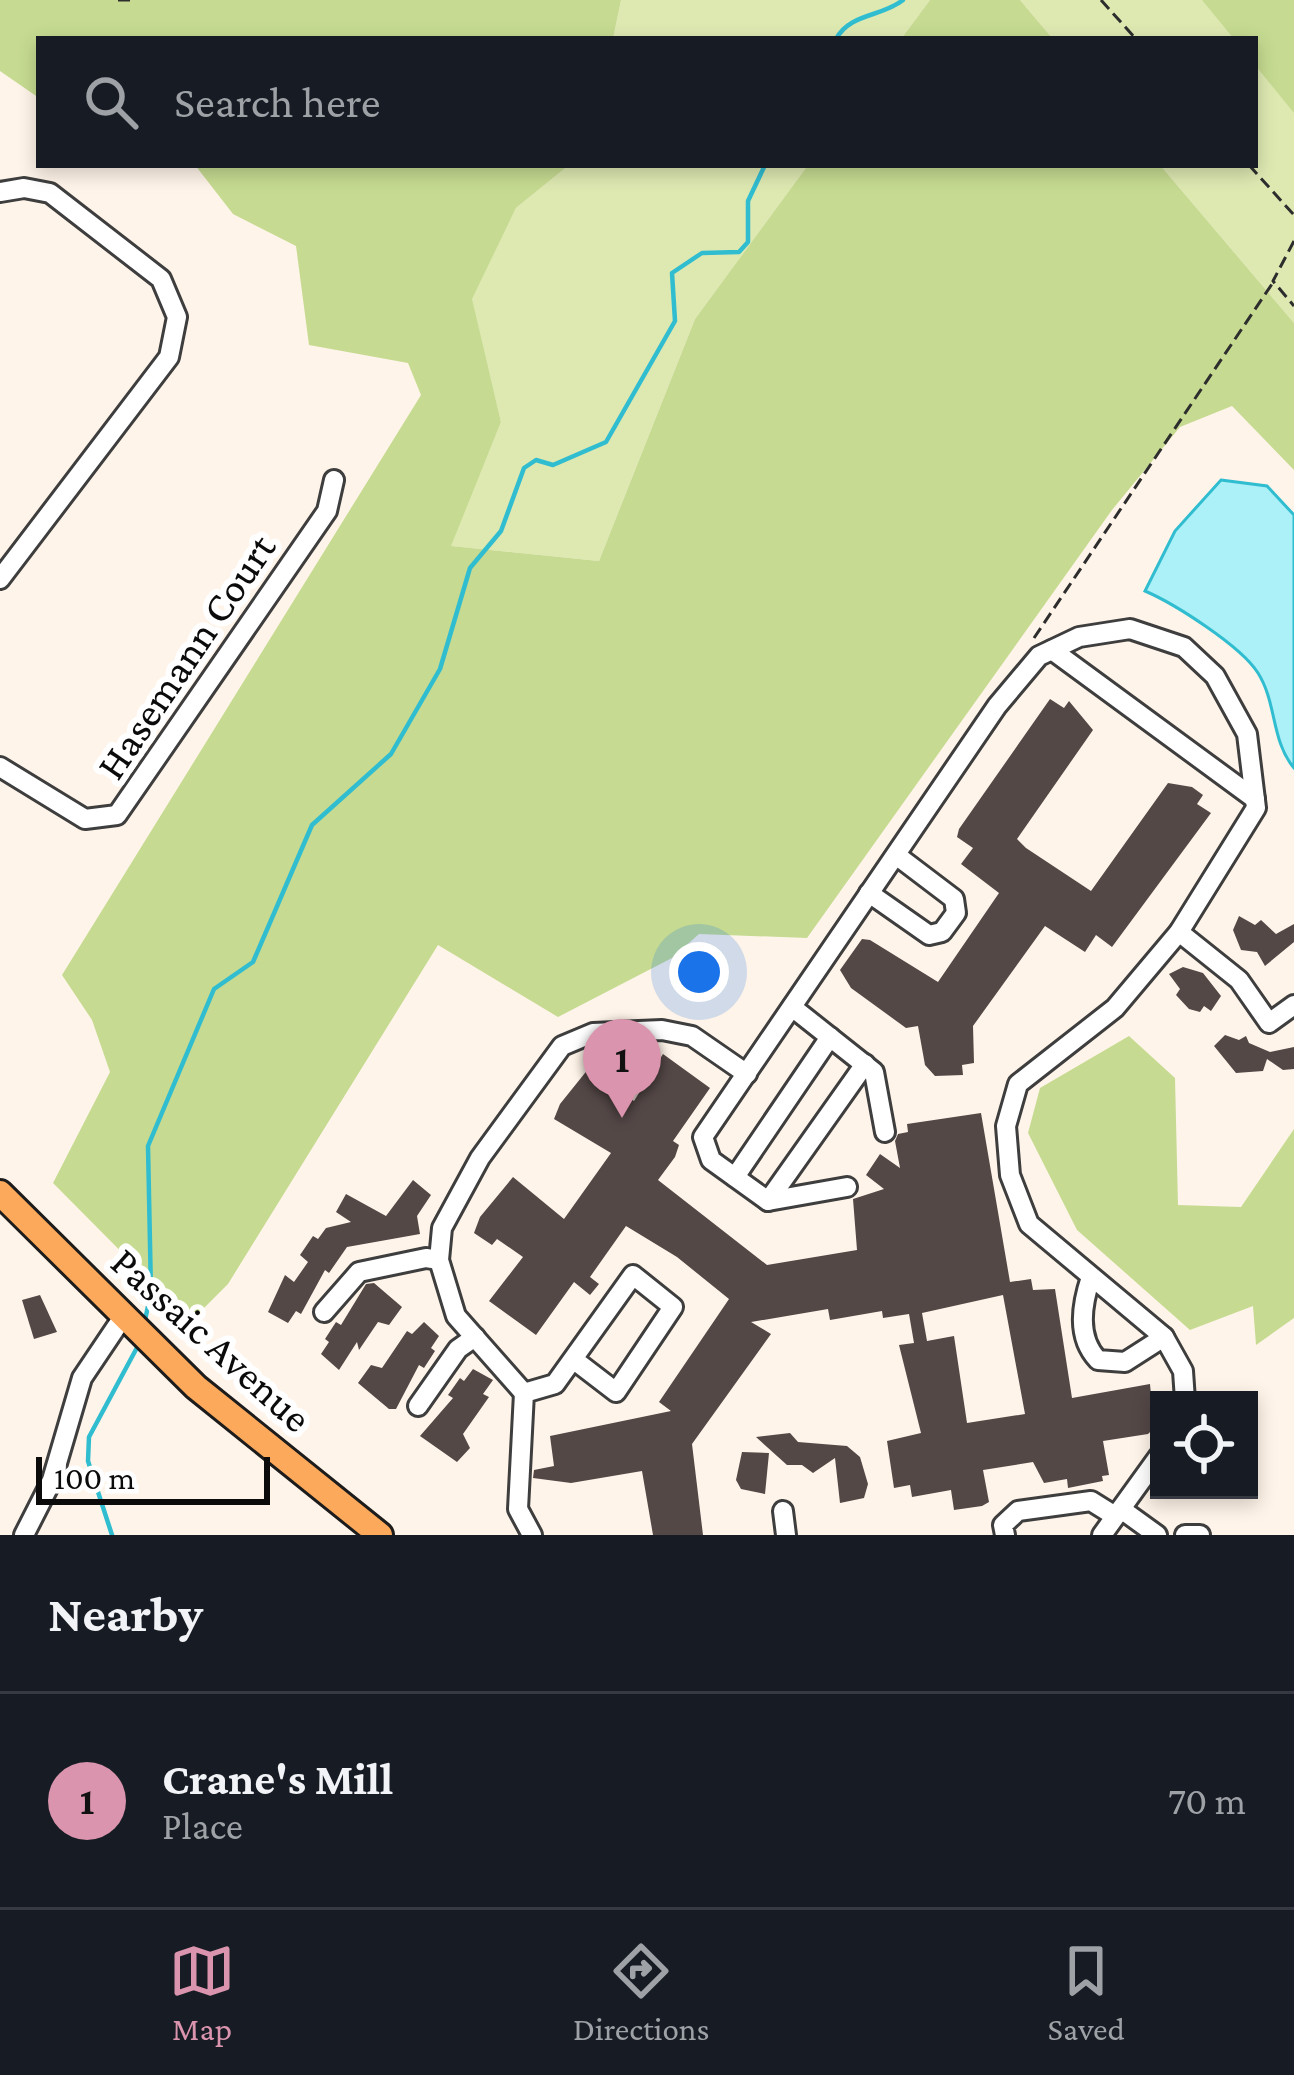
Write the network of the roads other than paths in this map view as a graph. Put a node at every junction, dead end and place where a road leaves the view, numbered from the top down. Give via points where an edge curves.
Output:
1 (0, 192) edge
2 (334, 480) dead end
3 (0, 579) edge
4 (1045, 653) junction
5 (0, 767) edge
6 (1255, 799) junction
7 (896, 855) junction
8 (869, 893) junction
9 (1180, 932) junction
10 (1294, 1005) edge
11 (792, 1007) junction
12 (830, 1037) junction
13 (865, 1064) junction
14 (747, 1074) junction
15 (885, 1132) dead end
16 (735, 1177) junction
17 (848, 1187) dead end
18 (0, 1193) edge
19 (768, 1202) junction
20 (439, 1260) junction
21 (1091, 1277) junction
22 (324, 1312) dead end
23 (128, 1323) junction
24 (475, 1337) junction
25 (1164, 1337) junction
26 (573, 1359) junction
27 (1184, 1391) edge
28 (524, 1393) junction
29 (418, 1406) dead end
30 (1150, 1469) edge
31 (783, 1511) dead end
32 (1118, 1513) junction
33 (24, 1535) edge
34 (380, 1535) edge
35 (532, 1535) edge
36 (786, 1535) edge
37 (1005, 1535) edge
38 (1102, 1535) edge
39 (1157, 1535) edge
40 (1185, 1535) edge
41 (1200, 1535) edge

1 - 3 street via 37,189 63,201 161,279 175,303 177,331 169,357
2 - 5 street, Hasemann Court via 327,511 117,815 85,819
4 - 6 street
4 - 6 street via 1079,637 1130,629 1184,646 1216,676 1247,734
4 - 7 street via 997,706
6 - 9 street
7 - 8 street
7 - 8 street via 954,898 956,913 929,935
8 - 11 street
9 - 10 street via 1239,980 1270,1023
9 - 21 street via 1115,1008 1018,1084 1006,1126 1010,1175 1029,1224
11 - 12 street
11 - 14 street
12 - 13 street
12 - 16 street
13 - 15 street via 874,1072
13 - 19 street
14 - 16 street via 703,1137 711,1160
14 - 20 street via 692,1036 662,1030 593,1033 562,1046 458,1193
16 - 19 street
17 - 19 street
18 - 23 main road, Passaic Avenue
20 - 22 street via 359,1272
20 - 24 street via 456,1316
21 - 25 street
21 - 25 street via 1082,1312 1097,1360 1125,1362
23 - 33 street via 82,1378 52,1480
23 - 34 main road, Passaic Avenue
24 - 28 street
24 - 29 street
25 - 27 street
26 - 26 street via 633,1276 673,1307 616,1392
26 - 28 street via 555,1384
28 - 35 street via 518,1509
30 - 32 street
31 - 36 street
32 - 37 street via 1091,1501 1018,1511
32 - 38 street
32 - 39 street
40 - 41 street

